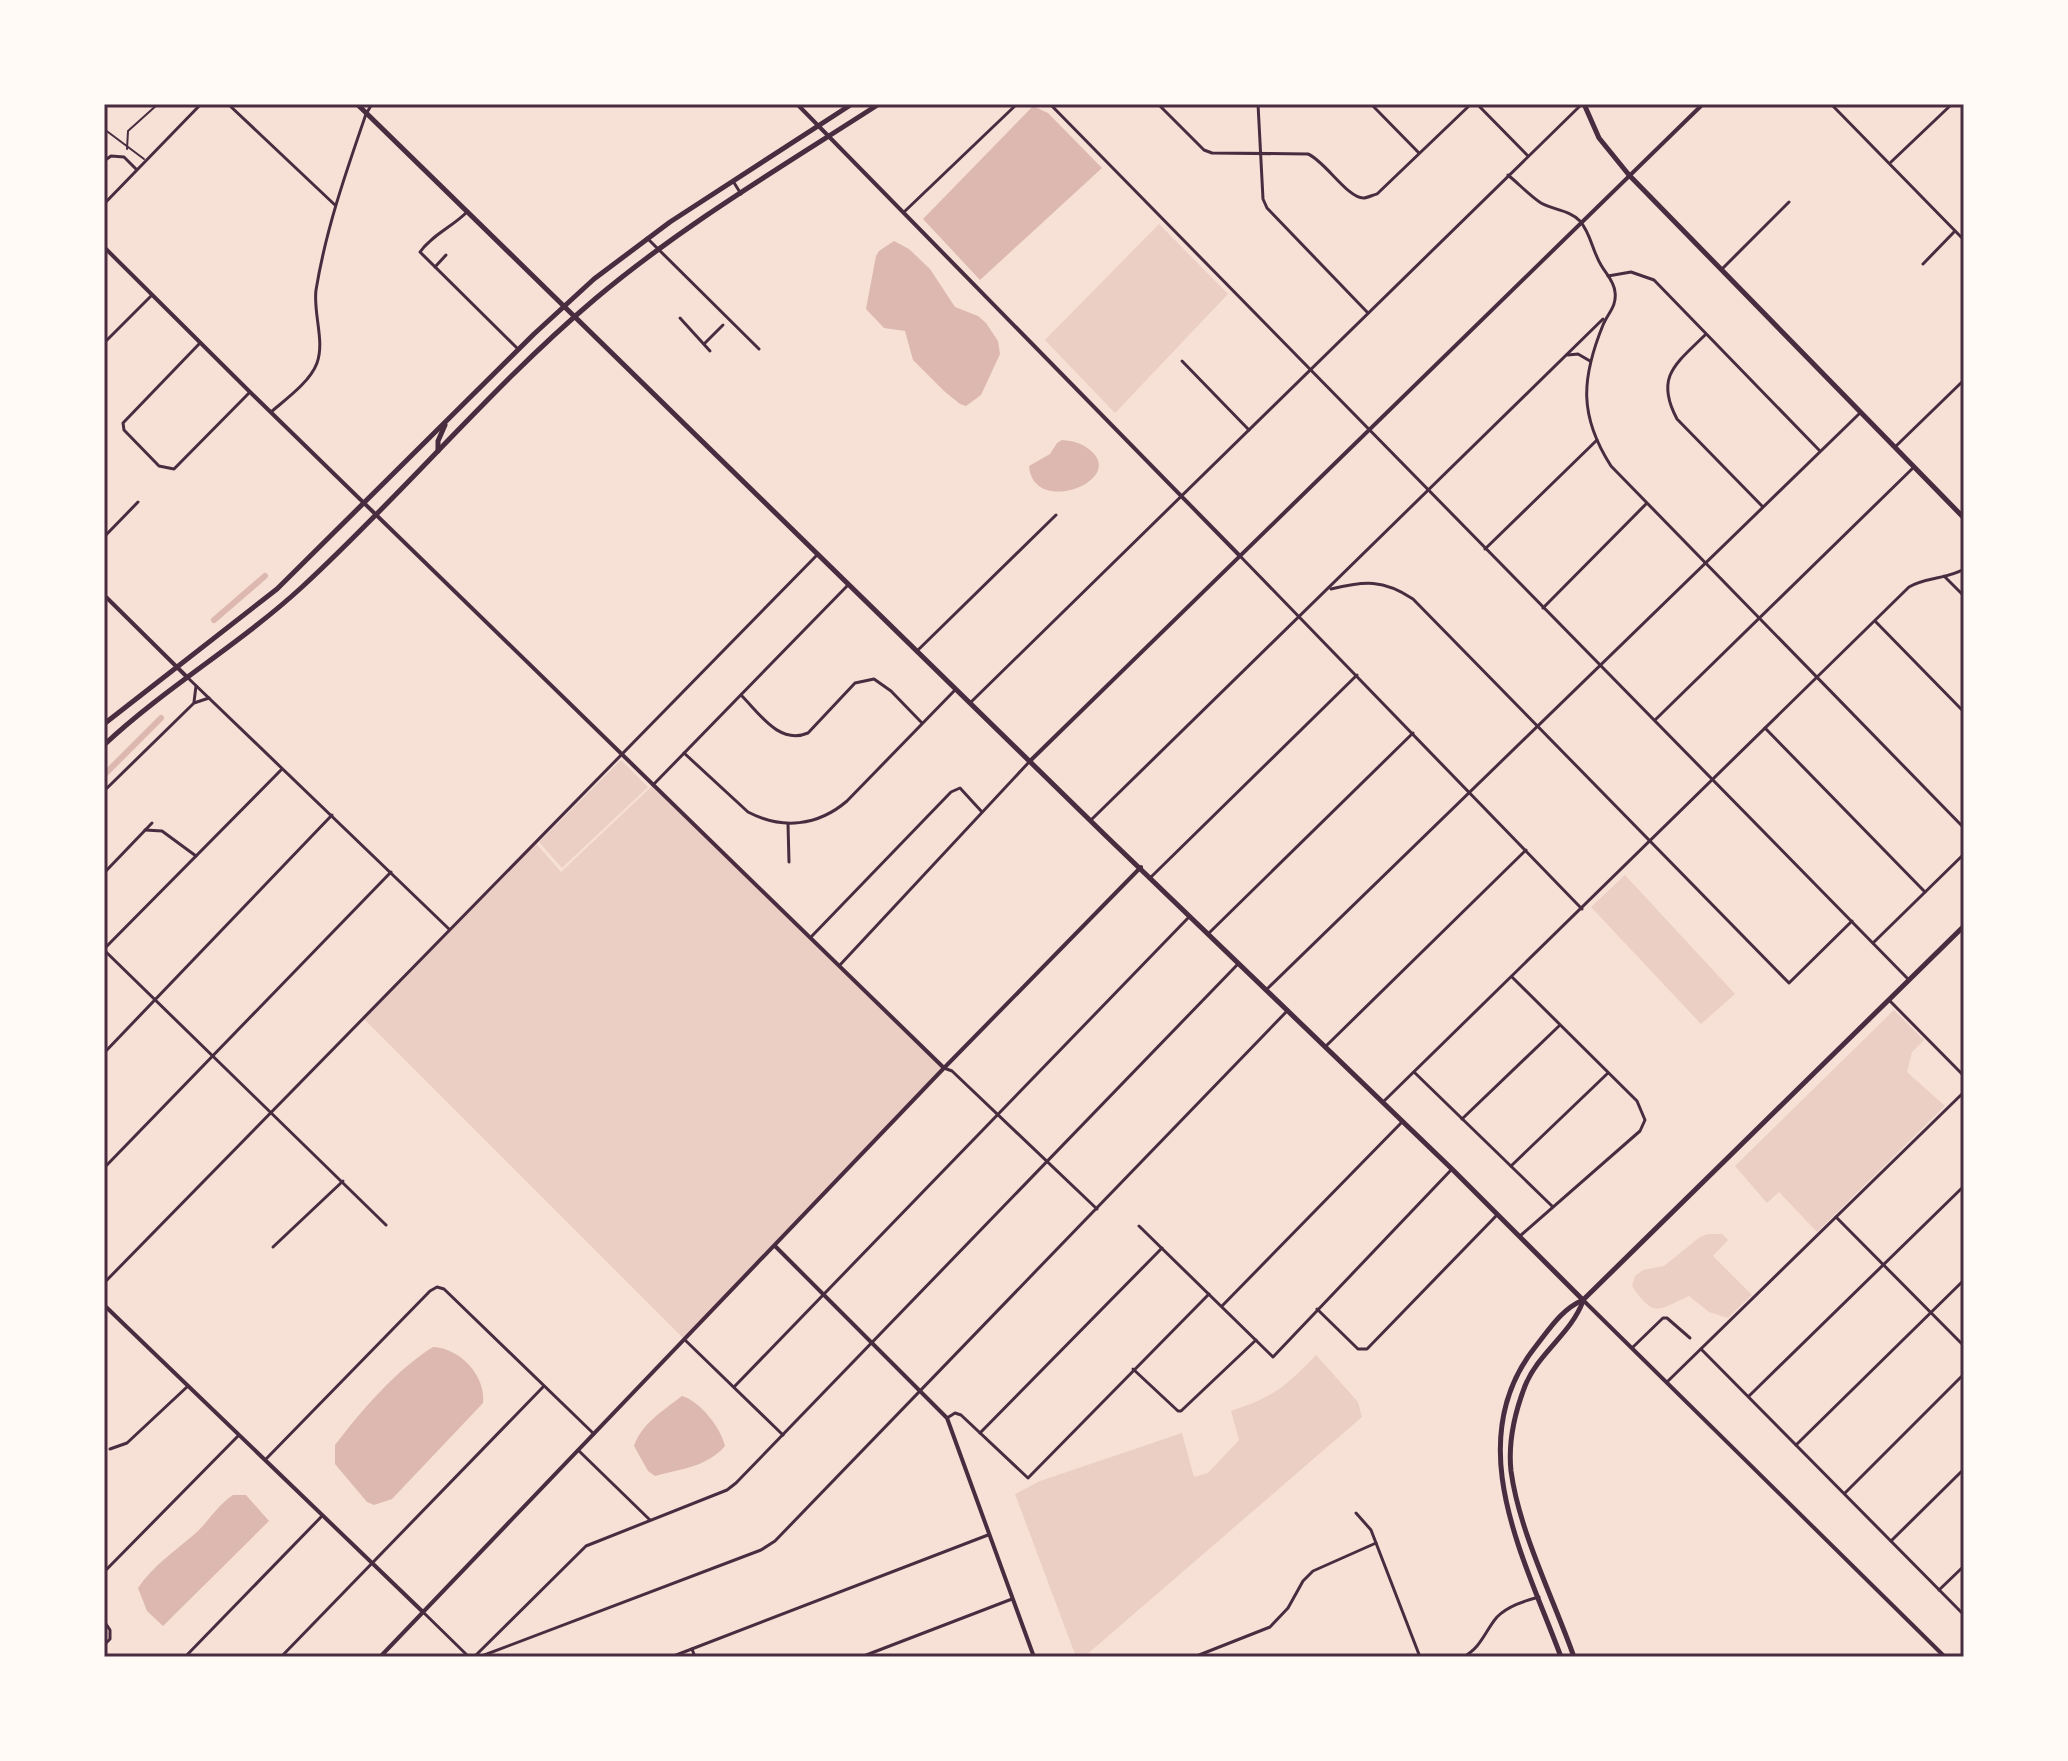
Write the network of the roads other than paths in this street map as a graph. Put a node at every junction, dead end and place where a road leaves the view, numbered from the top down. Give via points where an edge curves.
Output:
1 (158, 104) edge
2 (201, 104) edge
3 (228, 104) edge
4 (357, 104) edge
5 (372, 104) edge
6 (797, 104) edge
7 (852, 104) edge
8 (879, 104) edge
9 (1017, 104) edge
10 (1050, 104) edge
11 (1158, 104) edge
12 (1258, 104) edge
13 (1371, 104) edge
14 (1471, 104) edge
15 (1477, 104) edge
16 (1583, 104) edge
17 (1703, 104) edge
18 (1831, 104) edge
19 (1952, 104) edge
20 (366, 114) junction
21 (819, 126) junction
22 (104, 129) edge
23 (829, 137) junction
24 (127, 149) junction
25 (1259, 152) junction
26 (104, 153) edge
27 (1420, 154) junction
28 (111, 156) junction
29 (1528, 156) junction
30 (145, 160) junction
31 (104, 161) edge
32 (1891, 163) junction
33 (136, 169) junction
34 (1508, 175) junction
35 (1629, 175) junction
36 (733, 181) junction
37 (741, 194) junction
38 (1789, 202) dead end
39 (104, 204) edge
40 (335, 205) junction
41 (469, 211) junction
42 (904, 213) junction
43 (1580, 222) junction
44 (1955, 231) junction
45 (647, 238) junction
46 (1964, 240) edge
47 (104, 247) edge
48 (659, 249) junction
49 (446, 255) dead end
50 (1923, 264) dead end
51 (434, 268) junction
52 (1721, 270) junction
53 (1608, 276) junction
54 (152, 295) junction
55 (564, 306) junction
56 (1368, 313) junction
57 (575, 317) junction
58 (1606, 317) junction
59 (680, 318) dead end
60 (723, 325) dead end
61 (1706, 334) junction
62 (104, 343) edge
63 (200, 343) junction
64 (704, 344) junction
65 (518, 349) junction
66 (759, 349) dead end
67 (710, 351) dead end
68 (1568, 355) junction
69 (1182, 361) dead end
70 (1590, 361) junction
71 (1310, 369) junction
72 (1964, 380) edge
73 (250, 392) junction
74 (271, 413) junction
75 (1860, 413) junction
76 (447, 421) junction
77 (1249, 430) junction
78 (1370, 431) junction
79 (1597, 440) junction
80 (1895, 447) junction
81 (1819, 450) junction
82 (438, 451) junction
83 (1914, 467) junction
84 (1428, 491) junction
85 (1180, 495) junction
86 (138, 502) dead end
87 (364, 504) junction
88 (1646, 504) junction
89 (1762, 506) junction
90 (375, 514) junction
91 (1056, 515) dead end
92 (1964, 518) edge
93 (104, 537) edge
94 (1485, 549) junction
95 (818, 554) junction
96 (1240, 556) junction
97 (1704, 563) junction
98 (1964, 569) edge
99 (1944, 576) junction
100 (849, 584) junction
101 (1328, 590) junction
102 (104, 595) edge
103 (1964, 596) edge
104 (1543, 608) junction
105 (1300, 617) junction
106 (1759, 619) junction
107 (1875, 621) junction
108 (917, 651) junction
109 (175, 666) junction
110 (1600, 666) junction
111 (1357, 675) junction
112 (187, 677) junction
113 (1817, 677) junction
114 (196, 686) junction
115 (956, 689) junction
116 (741, 695) junction
117 (209, 698) junction
118 (194, 703) junction
119 (970, 703) junction
120 (1964, 712) edge
121 (1655, 720) junction
122 (922, 723) junction
123 (104, 724) edge
124 (1537, 725) junction
125 (1765, 728) junction
126 (1413, 733) junction
127 (104, 745) edge
128 (684, 753) junction
129 (620, 755) junction
130 (1030, 761) junction
131 (282, 769) junction
132 (1713, 779) junction
133 (652, 786) junction
134 (104, 791) edge
135 (1469, 792) junction
136 (982, 812) junction
137 (332, 815) junction
138 (1091, 820) junction
139 (152, 823) dead end
140 (788, 824) junction
141 (1964, 828) edge
142 (145, 830) junction
143 (1649, 842) junction
144 (1526, 850) junction
145 (1964, 854) edge
146 (196, 856) junction
147 (789, 862) dead end
148 (1141, 867) junction
149 (391, 872) junction
150 (104, 873) edge
151 (1151, 877) junction
152 (1925, 892) junction
153 (1582, 909) junction
154 (1191, 915) junction
155 (1852, 921) junction
156 (1963, 927) edge
157 (449, 929) junction
158 (1209, 933) junction
159 (810, 939) junction
160 (1873, 943) junction
161 (104, 950) edge
162 (1239, 962) junction
163 (838, 967) junction
164 (1512, 977) junction
165 (1909, 980) junction
166 (1267, 989) junction
167 (156, 999) junction
168 (1889, 1000) junction
169 (1288, 1010) junction
170 (1559, 1026) junction
171 (1326, 1046) junction
172 (104, 1053) edge
173 (215, 1055) junction
174 (944, 1068) junction
175 (1414, 1072) junction
176 (1608, 1073) junction
177 (1964, 1076) edge
178 (1964, 1092) edge
179 (1383, 1102) junction
180 (272, 1111) junction
181 (998, 1114) junction
182 (1462, 1119) junction
183 (1403, 1121) junction
184 (1047, 1161) junction
185 (1511, 1166) junction
186 (104, 1168) edge
187 (1452, 1169) junction
188 (343, 1181) junction
189 (1964, 1186) edge
190 (1553, 1207) junction
191 (1097, 1209) junction
192 (1498, 1214) junction
193 (1836, 1217) junction
194 (386, 1225) dead end
195 (1139, 1226) dead end
196 (1520, 1237) junction
197 (775, 1246) junction
198 (273, 1247) dead end
199 (1162, 1248) junction
200 (1883, 1264) junction
201 (1964, 1280) edge
202 (104, 1283) edge
203 (1209, 1294) junction
204 (824, 1295) junction
205 (1583, 1300) junction
206 (104, 1305) edge
207 (1222, 1306) junction
208 (1317, 1309) junction
209 (1931, 1313) junction
210 (1690, 1338) dead end
211 (685, 1340) junction
212 (1256, 1340) junction
213 (872, 1342) junction
214 (1964, 1346) edge
215 (1633, 1347) junction
216 (1701, 1349) junction
217 (1133, 1369) junction
218 (1964, 1374) edge
219 (1668, 1381) junction
220 (188, 1386) junction
221 (544, 1386) junction
222 (734, 1387) junction
223 (921, 1389) junction
224 (1748, 1397) junction
225 (947, 1418) junction
226 (1503, 1418) junction
227 (1515, 1420) junction
228 (980, 1433) junction
229 (240, 1434) junction
230 (594, 1434) junction
231 (783, 1435) junction
232 (1796, 1445) junction
233 (110, 1449) dead end
234 (578, 1450) junction
235 (266, 1459) junction
236 (1964, 1469) edge
237 (1844, 1493) junction
238 (1356, 1513) dead end
239 (323, 1515) junction
240 (650, 1520) junction
241 (988, 1535) junction
242 (1891, 1541) junction
243 (1376, 1543) junction
244 (373, 1563) junction
245 (1964, 1566) edge
246 (104, 1572) edge
247 (1939, 1590) junction
248 (1539, 1597) junction
249 (1012, 1599) junction
250 (423, 1612) junction
251 (1964, 1615) edge
252 (104, 1621) edge
253 (104, 1645) edge
254 (692, 1649) junction
255 (185, 1657) edge
256 (281, 1657) edge
257 (380, 1657) edge
258 (469, 1657) edge
259 (477, 1657) edge
260 (671, 1657) edge
261 (695, 1657) edge
262 (861, 1657) edge
263 (1034, 1657) edge
264 (1194, 1657) edge
265 (1420, 1657) edge
266 (1463, 1657) edge
267 (1561, 1657) edge
268 (1574, 1657) edge
269 (1945, 1657) edge

1 - 24 lane via 128,131
2 - 30 street
3 - 40 street
4 - 20 main road
5 - 20 street
6 - 21 street
7 - 21 main road
8 - 23 main road
9 - 42 street
10 - 71 street
11 - 25 street via 1204,150
12 - 25 street
13 - 27 street
14 - 27 street
15 - 29 street
16 - 29 street
16 - 35 main road via 1599,138
17 - 35 street
18 - 32 street
19 - 32 street
20 - 40 street
20 - 41 main road
21 - 23 street
21 - 36 main road
22 - 24 lane
23 - 37 main road
23 - 42 street
24 - 30 lane
25 - 27 street via 1308,154 1365,198 1377,194
25 - 56 street via 1263,199 1272,216
26 - 28 street
28 - 31 street
28 - 33 street via 124,157
29 - 34 street
30 - 33 street
32 - 44 street
33 - 39 street
34 - 43 street via 1536,200
34 - 56 street
35 - 43 street
35 - 52 main road
36 - 37 street
36 - 45 main road
37 - 48 main road
38 - 52 street
40 - 74 street via 315,296 318,363
41 - 51 street via 420,252
41 - 55 main road
42 - 85 street
43 - 53 street
43 - 78 street
44 - 46 street
44 - 50 street
45 - 48 street
45 - 55 main road
47 - 54 street
48 - 57 main road
48 - 66 street
49 - 51 street
51 - 65 street
52 - 75 main road
53 - 58 street via 1615,303
53 - 61 street via 1631,272 1654,280
54 - 62 street
54 - 63 street
55 - 57 main road
55 - 65 main road
56 - 71 street
57 - 82 main road
57 - 95 main road
58 - 68 street
58 - 70 street
59 - 64 street
60 - 64 street
61 - 81 street
61 - 89 street via 1672,368 1666,394 1670,407
63 - 73 street
63 - 73 street via 123,423 159,466 174,469
64 - 67 street
65 - 76 main road
68 - 70 street
68 - 84 street
69 - 77 street
70 - 79 street via 1586,396
71 - 77 street
71 - 78 street
72 - 80 street
73 - 74 street
74 - 87 street
75 - 80 main road
75 - 81 street
76 - 82 main road
76 - 87 main road
77 - 85 street
78 - 84 street
78 - 96 street
79 - 88 street via 1611,466
79 - 94 street
80 - 83 main road
81 - 89 street
82 - 90 main road
83 - 92 main road
83 - 106 street
84 - 94 street
84 - 101 street
85 - 96 street
85 - 119 street
86 - 93 street
87 - 90 street
87 - 109 main road via 267,598
88 - 97 street
88 - 104 street
89 - 97 street
90 - 112 main road via 281,606
90 - 129 street
91 - 108 street
94 - 104 street
95 - 100 main road
95 - 129 street
96 - 105 street
96 - 130 street
97 - 106 street
97 - 110 street
98 - 99 street
99 - 103 street
99 - 107 street via 1909,587
100 - 108 main road
100 - 116 street
101 - 105 street
101 - 124 street via 1360,582 1397,588
102 - 109 street
104 - 110 street
105 - 111 street
105 - 138 street
106 - 113 street
106 - 121 street
107 - 113 street
107 - 120 street
108 - 115 main road
109 - 112 street
109 - 123 main road
110 - 121 street
110 - 124 street
111 - 126 street
111 - 151 street
112 - 114 street
112 - 127 main road
113 - 125 street
113 - 141 street
114 - 117 street
114 - 118 street
115 - 119 main road
115 - 122 street
116 - 122 street via 782,735 799,737 855,683 874,679
116 - 128 street
117 - 118 street
117 - 131 street
118 - 134 street
119 - 130 main road
121 - 132 street
122 - 140 street via 837,809
124 - 135 street
124 - 143 street
125 - 132 street
125 - 152 street
126 - 135 street
126 - 158 street
128 - 133 street
128 - 140 street via 748,812
129 - 133 street
129 - 157 street
130 - 136 street
130 - 138 main road
131 - 137 street
131 - 146 street
132 - 143 street
132 - 155 street
133 - 159 street
135 - 144 street
135 - 166 street
136 - 159 street via 960,788 951,792
136 - 163 street
137 - 149 street
137 - 167 street
138 - 148 main road
139 - 142 street
140 - 147 street
142 - 146 street via 162,831
142 - 150 street
143 - 153 street
143 - 155 street via 1789,983
144 - 153 street
144 - 171 street
145 - 152 street
146 - 161 street
148 - 151 main road
148 - 174 street
149 - 157 street
149 - 173 street
151 - 154 main road
152 - 160 street
153 - 164 street
154 - 158 main road
154 - 181 street
155 - 160 street
156 - 165 main road
157 - 180 street
158 - 162 main road
159 - 163 street
160 - 165 street
161 - 167 street
162 - 166 main road
162 - 184 street
163 - 174 street
164 - 170 street
164 - 175 street
165 - 168 main road
166 - 169 main road
167 - 172 street
167 - 173 street
168 - 177 street
168 - 205 main road
169 - 171 main road
169 - 191 street
170 - 176 street
170 - 182 street
171 - 179 main road
173 - 180 street
173 - 186 street
174 - 181 street
174 - 197 street
175 - 179 street
175 - 182 street
176 - 185 street
176 - 190 street via 1637,1101 1645,1120 1640,1131
178 - 193 street
179 - 183 main road
180 - 188 street
180 - 202 street
181 - 184 street
181 - 204 street
182 - 185 street
183 - 187 main road
183 - 207 street
184 - 191 street
184 - 213 street
185 - 190 street
187 - 192 main road
187 - 208 street
188 - 194 street
188 - 198 street
189 - 200 street
190 - 196 street
191 - 223 street
192 - 196 main road
192 - 208 street via 1367,1349 1358,1349
193 - 200 street
193 - 216 street
195 - 199 street
196 - 205 main road
197 - 204 street
197 - 211 street
199 - 203 street
199 - 228 street
200 - 209 street
200 - 224 street
201 - 209 street
203 - 207 street
203 - 217 street
204 - 213 street
204 - 222 street
205 - 215 street
205 - 226 main road via 1570,1306 1531,1352
205 - 227 main road via 1578,1314 1533,1369
206 - 220 street
207 - 212 street
208 - 212 street via 1273,1357
209 - 214 street
209 - 232 street
210 - 215 street via 1663,1318
211 - 222 street
211 - 230 street
212 - 217 street via 1181,1411
213 - 223 street
213 - 231 street
215 - 219 street
216 - 219 street
216 - 224 street
217 - 228 street via 1028,1478
218 - 237 street
219 - 269 street
220 - 229 street
220 - 233 street via 127,1443
221 - 230 street
221 - 235 street via 437,1287
221 - 244 street
222 - 231 street
223 - 225 street
223 - 259 street via 761,1550
224 - 232 street
225 - 228 street via 961,1415
225 - 241 street
226 - 227 main road
226 - 248 main road via 1502,1487
227 - 268 main road via 1510,1455 1515,1491
229 - 235 street
229 - 246 street
230 - 234 street
231 - 240 street via 727,1490
232 - 237 street
234 - 240 street
234 - 250 street
235 - 239 street
236 - 242 street
237 - 242 street
238 - 243 street
239 - 244 street
239 - 255 street
240 - 259 street via 586,1546
241 - 249 street
241 - 254 street
242 - 247 street
243 - 264 street via 1313,1571 1270,1627
243 - 265 street
244 - 250 street
244 - 256 street
245 - 247 street
247 - 251 street
248 - 266 street via 1498,1617 1485,1639
248 - 267 main road
249 - 262 street
249 - 263 street
250 - 257 street
250 - 258 street
252 - 253 street via 110,1639
254 - 260 street
254 - 261 street

